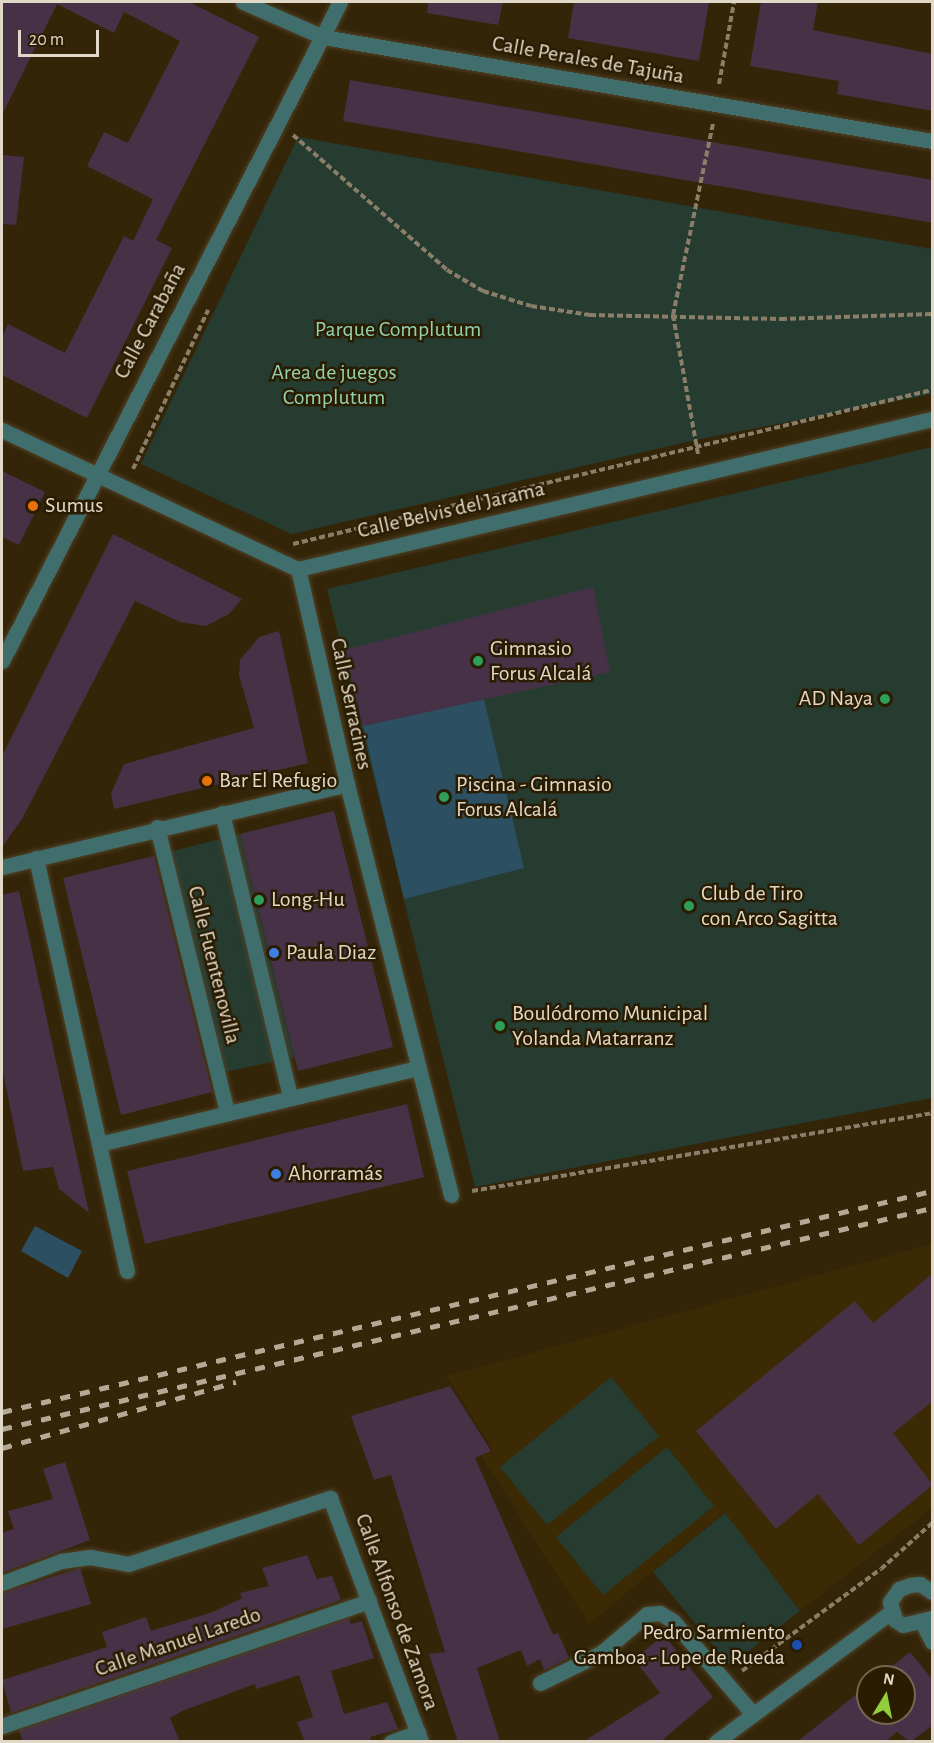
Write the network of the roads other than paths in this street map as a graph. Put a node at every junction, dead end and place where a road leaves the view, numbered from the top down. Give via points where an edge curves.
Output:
1 (243, 2) edge
2 (340, 2) edge
3 (323, 37) junction
4 (933, 141) edge
5 (933, 419) edge
6 (2, 430) edge
7 (94, 477) junction
8 (298, 569) junction
9 (2, 661) edge
10 (346, 784) junction
11 (222, 813) junction
12 (157, 827) junction
13 (36, 858) junction
14 (2, 867) edge
15 (417, 1068) junction
16 (290, 1097) junction
17 (226, 1113) junction
18 (102, 1143) junction
19 (451, 1195) road end
20 (127, 1271) dead end
21 (2, 1583) edge
22 (932, 1589) edge
23 (369, 1601) junction
24 (891, 1612) junction
25 (928, 1621) edge
26 (933, 1642) edge
27 (540, 1683) dead end
28 (753, 1714) junction
29 (2, 1726) edge
30 (419, 1737) edge
31 (391, 1742) edge
32 (716, 1742) edge

1 - 3 street, Calle Perales de Tajuña
2 - 3 street, Calle Carabaña
3 - 4 street, Calle Perales de Tajuña
3 - 7 street, Calle Carabaña
5 - 8 street, Calle Belvis del Jarama
6 - 7 street
7 - 8 street
7 - 9 street, Calle Carabaña
8 - 10 street, Calle Serracines
10 - 11 street, Calle Serracines
10 - 15 street
11 - 12 street, Calle Serracines
11 - 16 street, Calle Fuentenovilla
12 - 13 street, Calle Serracines
12 - 17 street, Calle Fuentenovilla
13 - 14 street, Calle Serracines
13 - 18 street
15 - 16 street
15 - 19 street
16 - 17 street
17 - 18 street
18 - 20 street
21 - 23 street, Calle Alfonso de Zamora via 61,1561 90,1557 128,1564 330,1498
22 - 24 street via 920,1584 900,1589 892,1596
23 - 29 street, Calle Manuel Laredo
23 - 30 street, Calle Alfonso de Zamora
24 - 25 street via 903,1625
24 - 28 street
25 - 26 street
27 - 28 street via 601,1653 647,1614 660,1613
28 - 32 street
30 - 31 street

